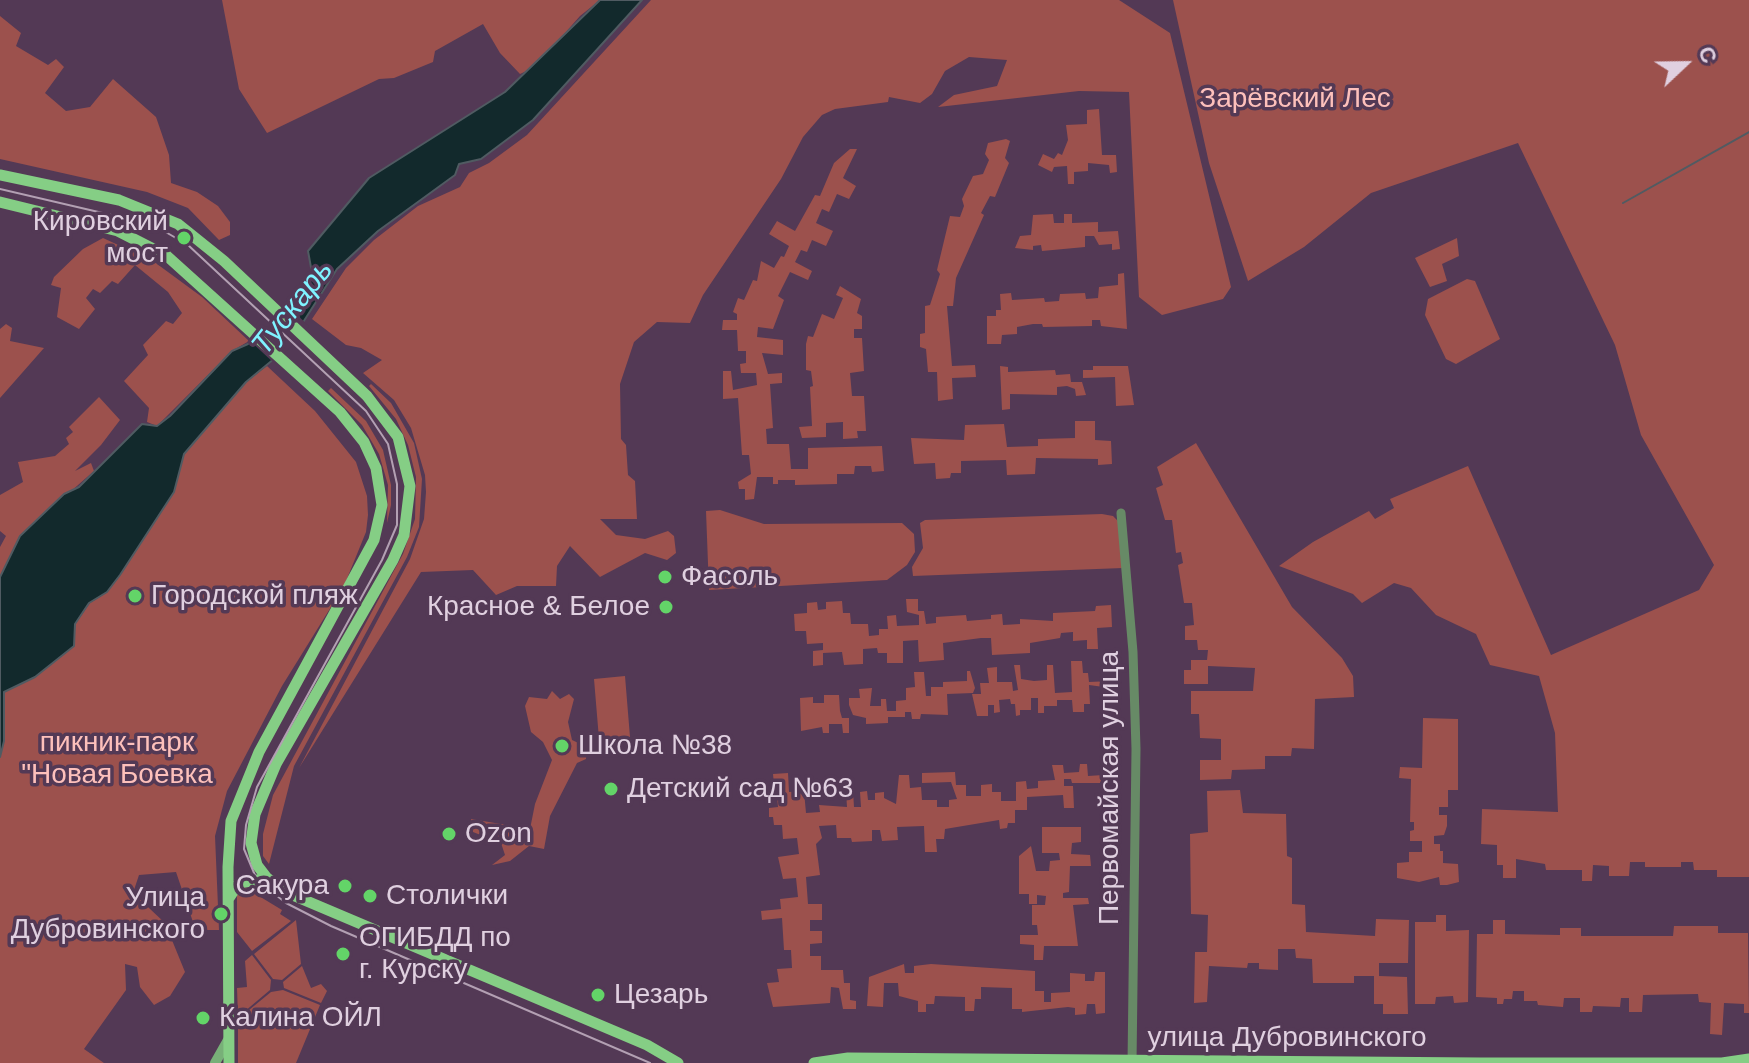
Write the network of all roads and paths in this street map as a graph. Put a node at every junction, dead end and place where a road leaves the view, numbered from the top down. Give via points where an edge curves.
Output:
1 (0, 175) edge
2 (0, 202) edge
3 (1121, 513) dead end
4 (239, 795) junction
5 (255, 814) junction
6 (287, 893) junction
7 (228, 902) junction
8 (229, 1038) junction
9 (1749, 1059) edge
10 (819, 1062) edge
11 (1132, 1062) edge
12 (215, 1063) edge
13 (229, 1063) edge
14 (678, 1063) edge
15 (1460, 1063) edge
16 (1480, 1063) edge

1 - 5 main road via 145,209 178,224 348,377 398,437 408,466 409,517 393,560 276,764
2 - 4 main road via 94,224 167,256 326,399 372,456 380,485 379,523 365,561
3 - 11 street, Первомайская улица via 1136,749
4 - 5 main road via 236,855 247,850
4 - 7 main road via 231,821
5 - 6 main road via 251,843 257,865
6 - 7 main road via 252,880 236,885
6 - 14 main road
7 - 8 main road
8 - 12 main road
8 - 13 main road
9 - 16 main road, улица Дубровинского
10 - 11 main road, улица Дубровинского
11 - 15 main road, улица Дубровинского
15 - 16 main road, улица Дубровинского

